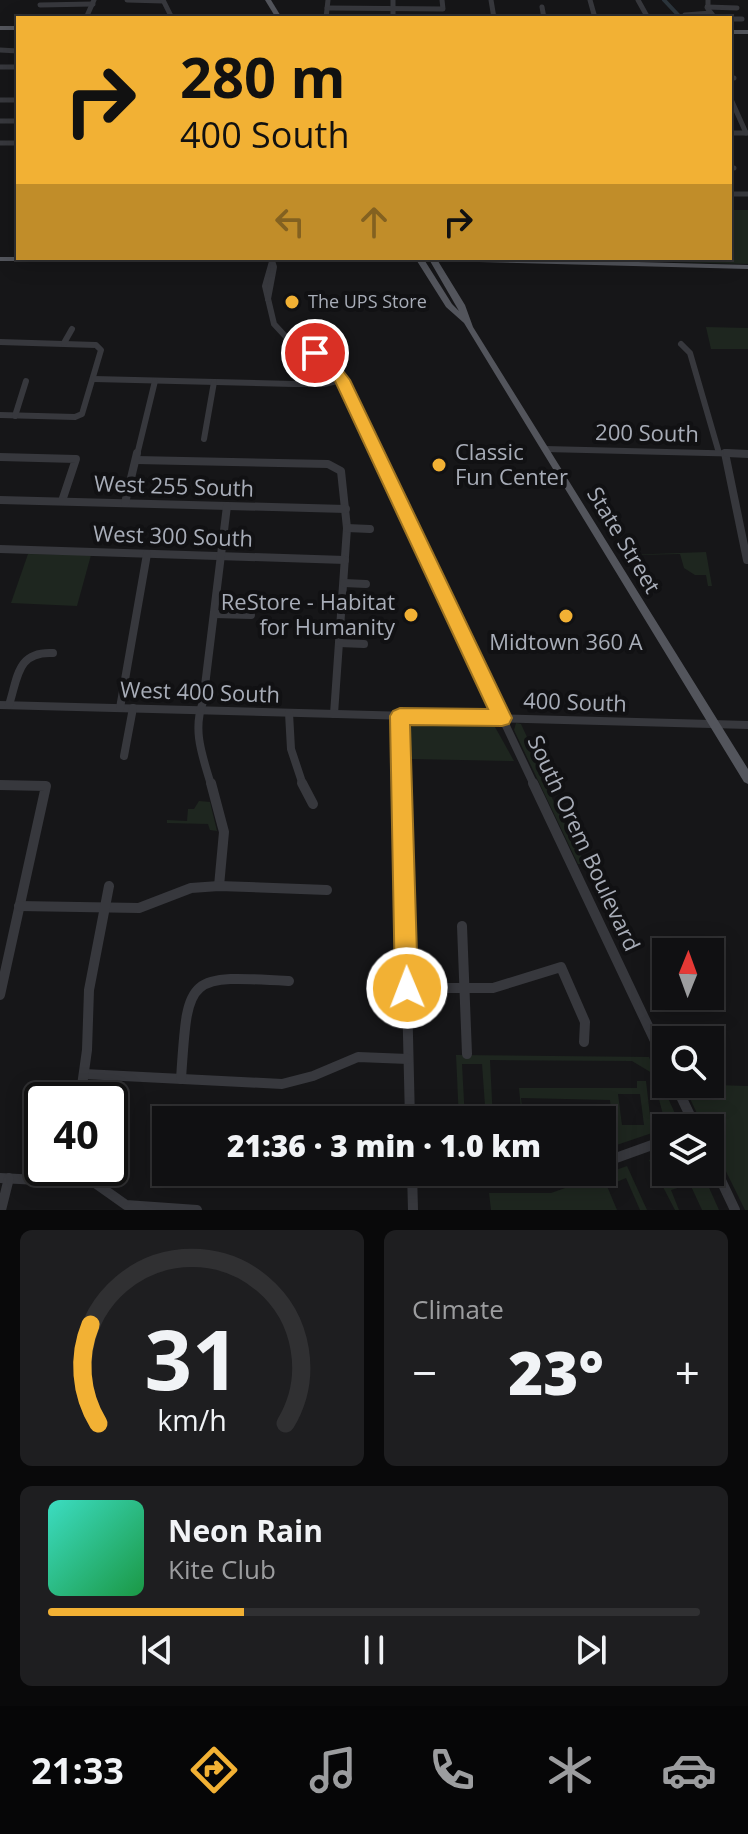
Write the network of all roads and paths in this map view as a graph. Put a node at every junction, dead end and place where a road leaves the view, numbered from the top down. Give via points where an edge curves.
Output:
1 (127, 0) edge
2 (163, 0) edge
3 (328, 0) edge
4 (393, 0) edge
5 (442, 0) edge
6 (708, 0) edge
7 (93, 2) edge
8 (40, 5) dead end
9 (542, 7) dead end
10 (707, 7) junction
11 (327, 8) junction
12 (737, 8) dead end
13 (393, 9) junction
14 (685, 15) dead end
15 (326, 16) edge
16 (393, 16) edge
17 (544, 16) edge
18 (713, 16) edge
19 (732, 19) edge
20 (742, 19) dead end
21 (2, 28) edge
22 (0, 35) edge
23 (732, 101) edge
24 (14, 120) edge
25 (0, 121) edge
26 (747, 133) edge
27 (273, 260) edge
28 (421, 261) edge
29 (434, 261) edge
30 (748, 267) edge
31 (466, 322) junction
32 (72, 329) dead end
33 (0, 342) edge
34 (64, 343) junction
35 (681, 344) dead end
36 (94, 379) junction
37 (342, 380) junction
38 (26, 381) dead end
39 (155, 381) junction
40 (214, 382) junction
41 (0, 415) edge
42 (15, 416) junction
43 (204, 439) dead end
44 (545, 449) junction
45 (722, 453) junction
46 (748, 454) edge
47 (0, 457) edge
48 (136, 460) junction
49 (0, 500) edge
50 (62, 501) junction
51 (125, 503) junction
52 (737, 505) junction
53 (748, 505) edge
54 (227, 506) junction
55 (346, 509) junction
56 (347, 528) junction
57 (370, 529) dead end
58 (0, 549) edge
59 (147, 554) junction
60 (220, 556) junction
61 (345, 560) junction
62 (747, 560) edge
63 (344, 583) junction
64 (366, 584) dead end
65 (214, 614) junction
66 (251, 615) dead end
67 (339, 643) junction
68 (364, 644) dead end
69 (53, 653) dead end
70 (4, 705) edge
71 (120, 708) junction
72 (133, 708) junction
73 (200, 710) junction
74 (289, 713) junction
75 (334, 714) junction
76 (400, 716) junction
77 (502, 718) junction
78 (714, 724) junction
79 (748, 725) edge
80 (124, 756) dead end
81 (748, 779) edge
82 (0, 785) edge
83 (313, 804) dead end
84 (109, 886) dead end
85 (219, 886) junction
86 (327, 890) dead end
87 (19, 906) junction
88 (103, 909) junction
89 (462, 926) dead end
90 (289, 981) dead end
91 (407, 988) junction
92 (465, 988) junction
93 (0, 995) edge
94 (652, 1034) edge
95 (584, 1042) dead end
96 (467, 1054) dead end
97 (408, 1059) junction
98 (84, 1074) junction
99 (181, 1079) junction
100 (83, 1082) edge
101 (410, 1106) edge
102 (652, 1145) edge
103 (616, 1158) edge
104 (24, 1177) edge
105 (4, 1178) edge
106 (101, 1186) edge
107 (412, 1186) edge
108 (724, 1186) edge
109 (126, 1208) edge
110 (1, 1210) edge
111 (197, 1210) edge
112 (413, 1210) edge
113 (735, 1210) edge

1 - 2 street
3 - 11 street
4 - 13 street
5 - 13 street via 443,9
6 - 10 street
7 - 8 street
9 - 17 street
10 - 12 street
10 - 18 street
11 - 13 street
11 - 15 street
13 - 16 street
14 - 18 street
19 - 20 street
21 - 22 street
23 - 26 street
24 - 25 street
27 - 28 main road
27 - 37 street, South Orem Boulevard via 271,317 281,333 326,361
28 - 29 main road
28 - 31 main road, State Street
29 - 30 main road
29 - 31 main road, State Street
31 - 44 main road, State Street
32 - 34 street
33 - 34 street
34 - 36 street via 101,347
35 - 45 street via 690,353
36 - 39 street
36 - 42 street via 82,414
37 - 40 street
37 - 77 street, South Orem Boulevard
38 - 42 street
39 - 40 street
39 - 48 street
40 - 43 street
41 - 42 street
44 - 45 street, 200 South
44 - 78 main road, State Street
45 - 46 street, 200 South
45 - 52 street
47 - 50 street via 76,459
48 - 51 street
48 - 55 street via 328,464 341,471
49 - 50 street, West 255 South
50 - 51 street, West 255 South
51 - 54 street, West 255 South
52 - 53 street
52 - 62 street
54 - 55 street, West 255 South
54 - 60 street
55 - 56 street
56 - 57 street
56 - 61 street
58 - 59 street, West 300 South
59 - 60 street, West 300 South
59 - 71 street
60 - 61 street, West 300 South
60 - 65 street
61 - 63 street
63 - 64 street
63 - 67 street
65 - 66 street
65 - 73 street
67 - 68 street
67 - 75 street
69 - 70 street via 37,652 24,660
70 - 71 street, West 400 South
71 - 72 street, West 400 South
72 - 73 street, West 400 South
72 - 80 street
73 - 74 street, West 400 South
73 - 85 street via 198,738 224,832
74 - 75 street, West 400 South
74 - 83 street via 288,748 297,780
75 - 76 street, West 400 South
76 - 77 street, 400 South
76 - 91 street
77 - 78 street, 400 South
77 - 94 street, South Orem Boulevard
78 - 79 street, 400 South
78 - 81 main road, State Street
82 - 87 street via 46,786
84 - 88 street
85 - 86 street
85 - 88 street via 191,888 139,908
87 - 88 street
87 - 93 street
88 - 98 street via 89,990
89 - 92 street
90 - 99 street via 214,979 194,989 188,1001
91 - 92 street
91 - 97 street
92 - 95 street via 493,988 561,967 585,1022
92 - 96 street
97 - 99 street via 358,1057 282,1084
97 - 101 street
98 - 99 street
98 - 100 street
102 - 103 street
104 - 105 street
105 - 110 street
106 - 109 street
107 - 112 street
108 - 113 street
109 - 111 street

